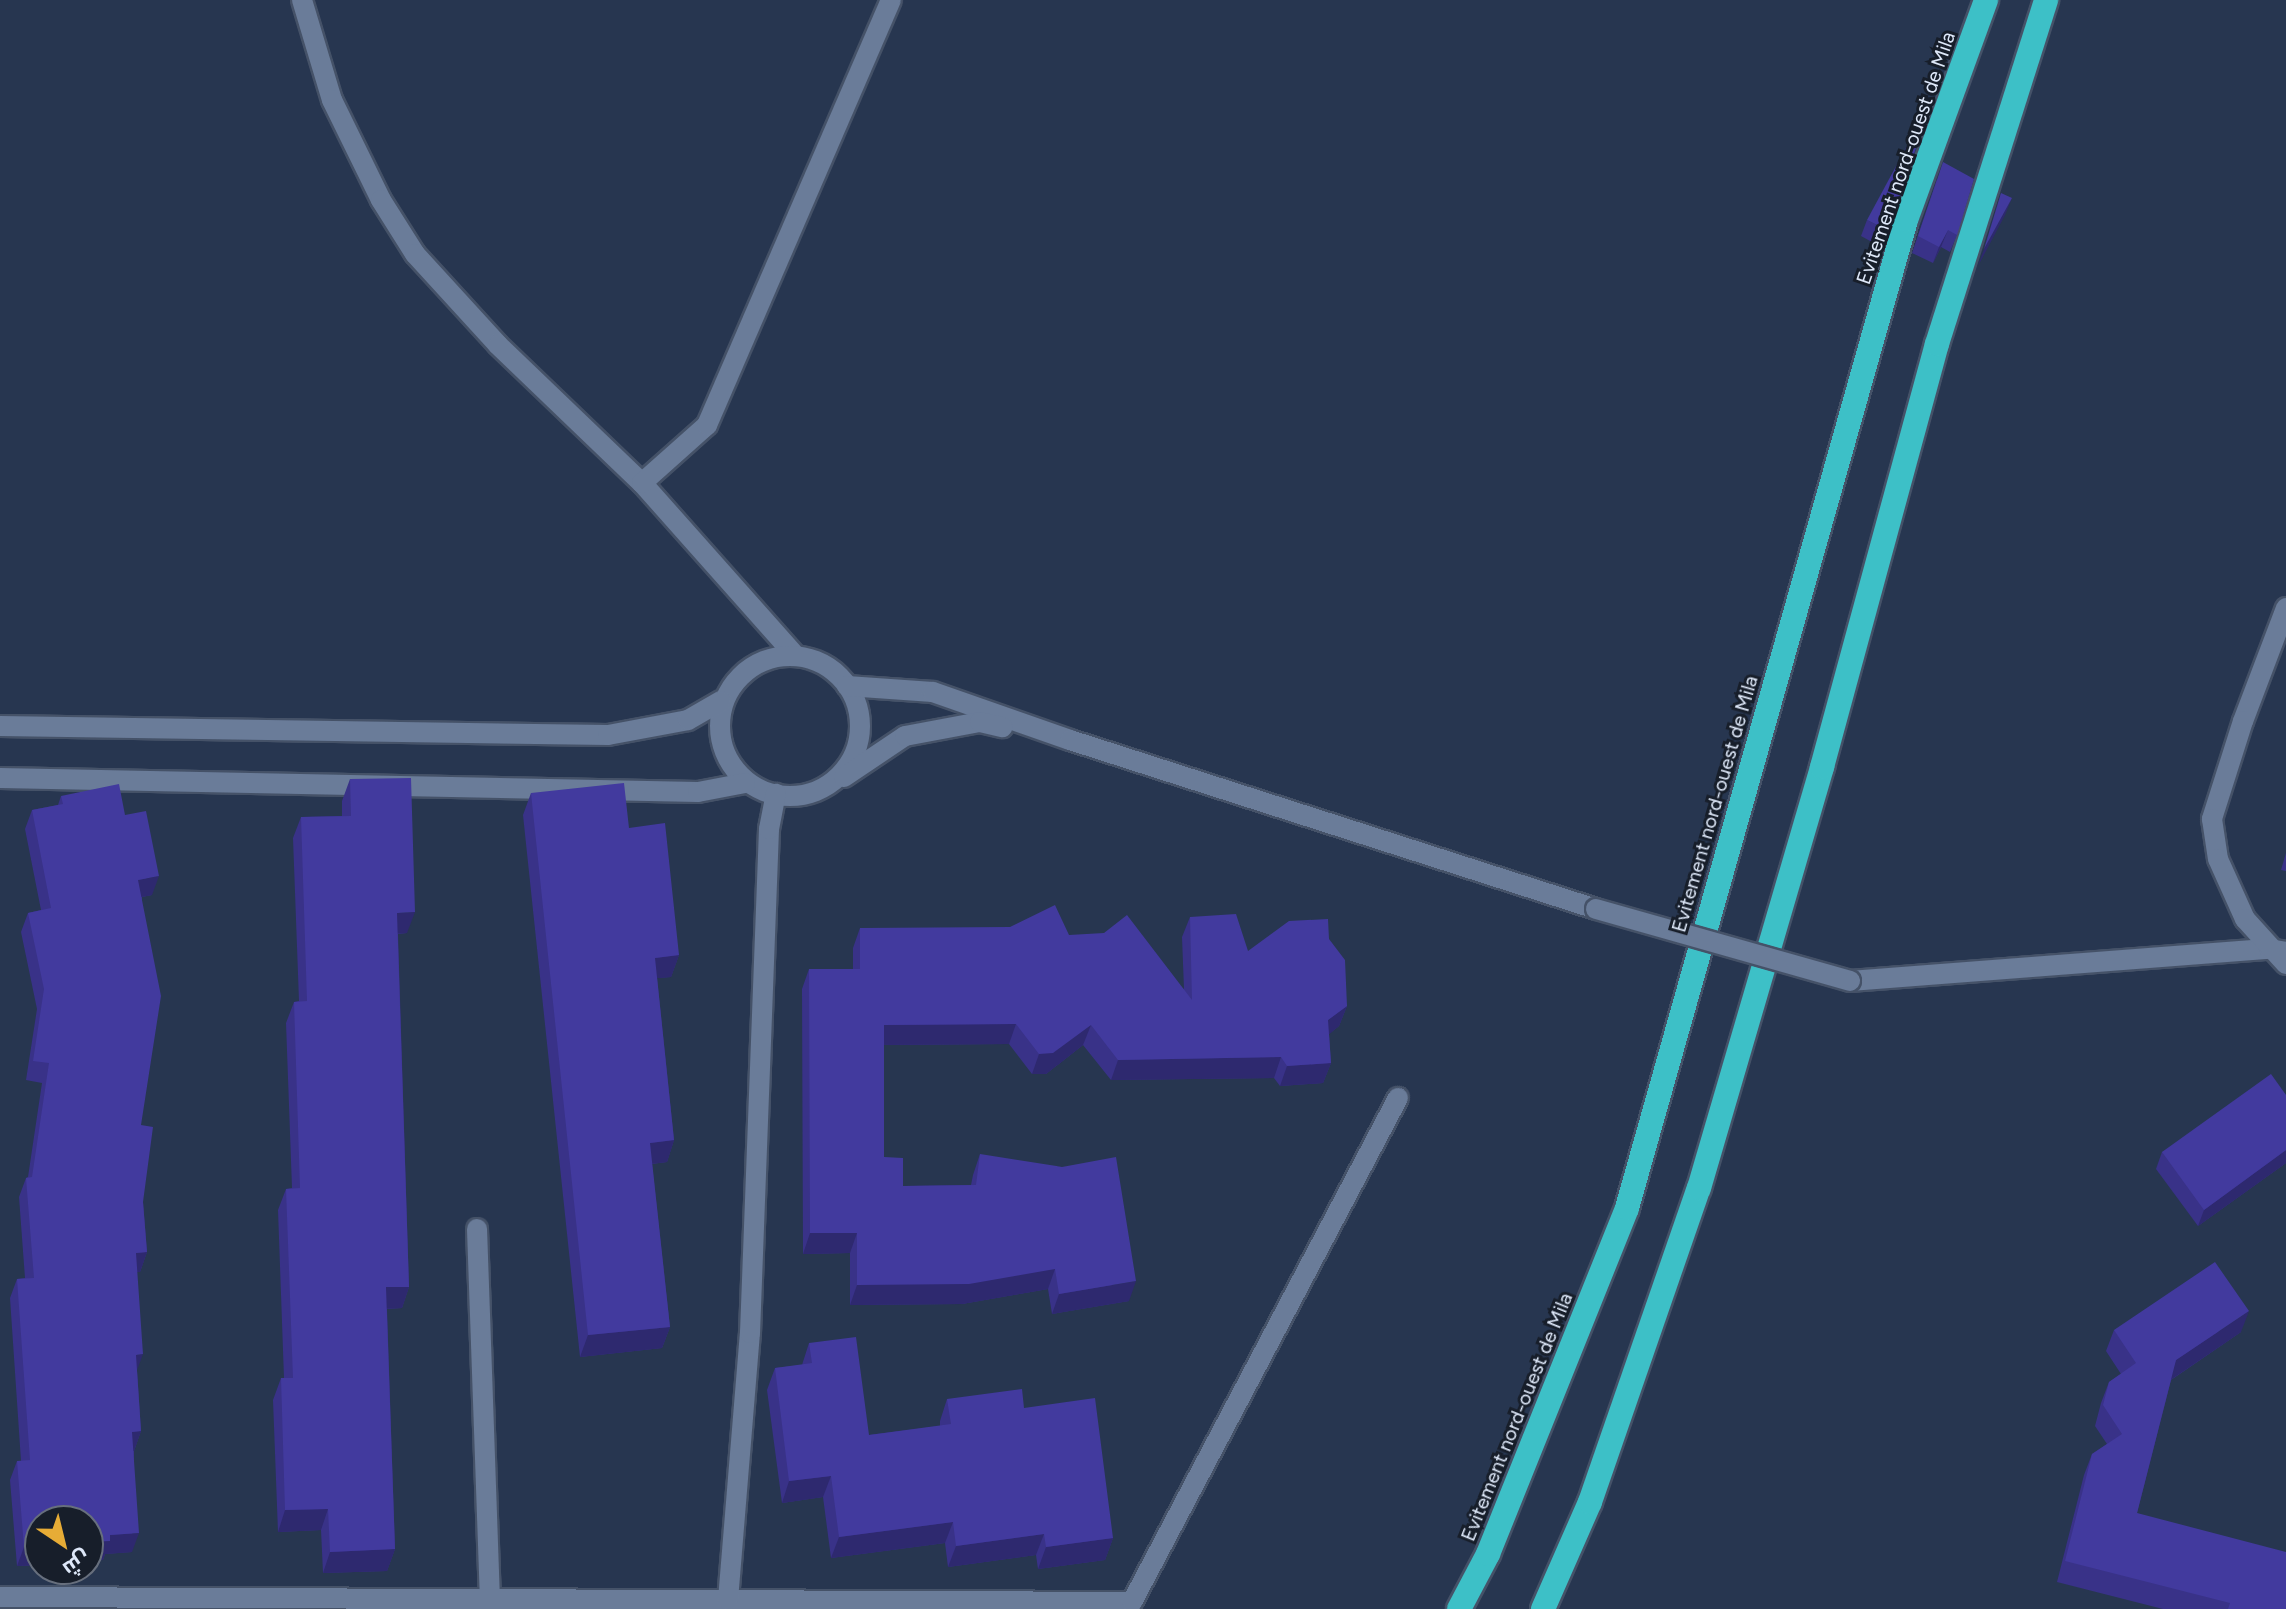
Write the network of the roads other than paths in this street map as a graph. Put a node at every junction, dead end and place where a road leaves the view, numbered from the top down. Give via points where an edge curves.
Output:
1 (302, 0) edge
2 (891, 0) edge
3 (1986, 0) edge
4 (2046, 0) edge
5 (642, 483) junction
6 (2286, 608) edge
7 (793, 653) junction
8 (847, 686) junction
9 (721, 701) junction
10 (0, 726) edge
11 (1070, 740) junction
12 (0, 778) edge
13 (745, 783) junction
14 (831, 786) junction
15 (776, 794) junction
16 (2278, 950) edge
17 (2286, 964) edge
18 (1398, 1098) dead end
19 (477, 1229) dead end
20 (0, 1597) edge
21 (490, 1599) junction
22 (728, 1600) junction
23 (220, 1604) edge
24 (1459, 1609) edge
25 (1543, 1609) edge

1 - 5 street via 332,100 381,200 415,254 498,345
2 - 5 street via 707,425
3 - 24 highway, Evitement nord-ouest de Mila via 1906,220 1627,1208 1488,1554
4 - 25 highway via 1937,344 1822,767 1699,1188 1595,1488
5 - 7 street
6 - 16 street via 2212,819 2218,859 2245,919
7 - 8 street via 835,668
7 - 9 street via 750,665
8 - 11 street via 933,692
8 - 14 street via 860,705 858,750
9 - 10 street via 688,720 608,735
9 - 13 street via 719,746
11 - 14 street via 980,722 905,736
11 - 16 street, bridge via 1596,909 1850,981
12 - 13 street via 698,792
13 - 15 street
14 - 15 street via 787,799
15 - 22 street via 769,829 750,1333
16 - 17 street
18 - 22 street via 1132,1602
19 - 21 street
20 - 23 street
21 - 22 street
21 - 23 street

